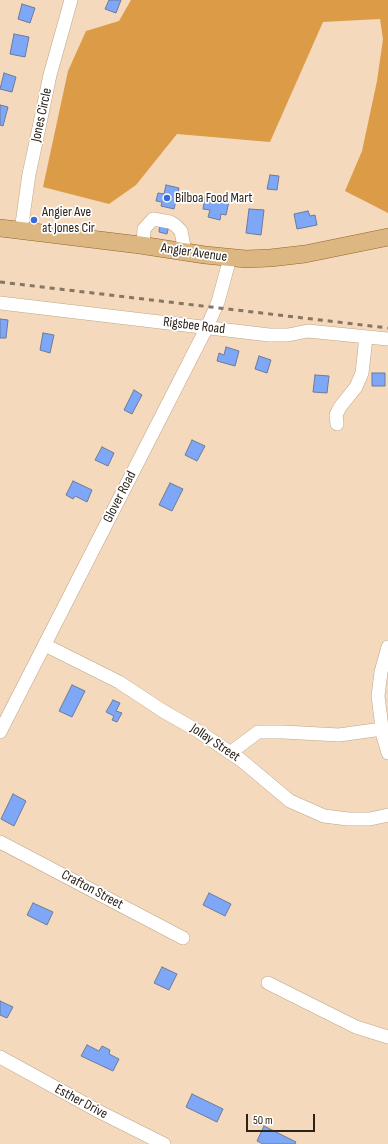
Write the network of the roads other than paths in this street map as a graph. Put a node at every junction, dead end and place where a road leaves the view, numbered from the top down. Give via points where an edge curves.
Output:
1 (71, 0) edge
2 (0, 228) edge
3 (21, 231) junction
4 (388, 238) edge
5 (143, 246) junction
6 (185, 252) junction
7 (230, 258) junction
8 (0, 304) edge
9 (207, 327) junction
10 (366, 337) junction
11 (388, 339) edge
12 (337, 424) dead end
13 (45, 645) junction
14 (388, 648) edge
15 (382, 729) junction
16 (0, 732) edge
17 (230, 753) junction
18 (388, 754) edge
19 (388, 815) edge
20 (0, 842) edge
21 (183, 938) dead end
22 (268, 983) dead end
23 (388, 1037) edge
24 (0, 1057) edge
25 (164, 1144) edge

1 - 3 street, Jones Circle via 40,120
2 - 3 main road, Angier Avenue
3 - 5 main road, Angier Avenue
4 - 7 main road, Angier Avenue via 305,254 270,258
5 - 6 main road, Angier Avenue
5 - 6 street via 144,229 153,219 176,224 181,231
6 - 7 main road, Angier Avenue
7 - 9 street, Glover Road via 218,302
8 - 9 street, Rigsbee Road
9 - 10 street, Rigsbee Road via 269,335 308,331
9 - 13 street, Glover Road
10 - 11 street, Rigsbee Road
10 - 12 street via 362,373 356,387 336,415
13 - 16 street, Glover Road
13 - 17 street, Jollay Street via 119,682
14 - 15 street via 378,696
15 - 17 street via 339,735 258,732
15 - 18 street
17 - 19 street, Jollay Street via 290,801 324,816 370,819
20 - 21 street, Crafton Street
22 - 23 street via 356,1028
24 - 25 street, Esther Drive via 93,1109

